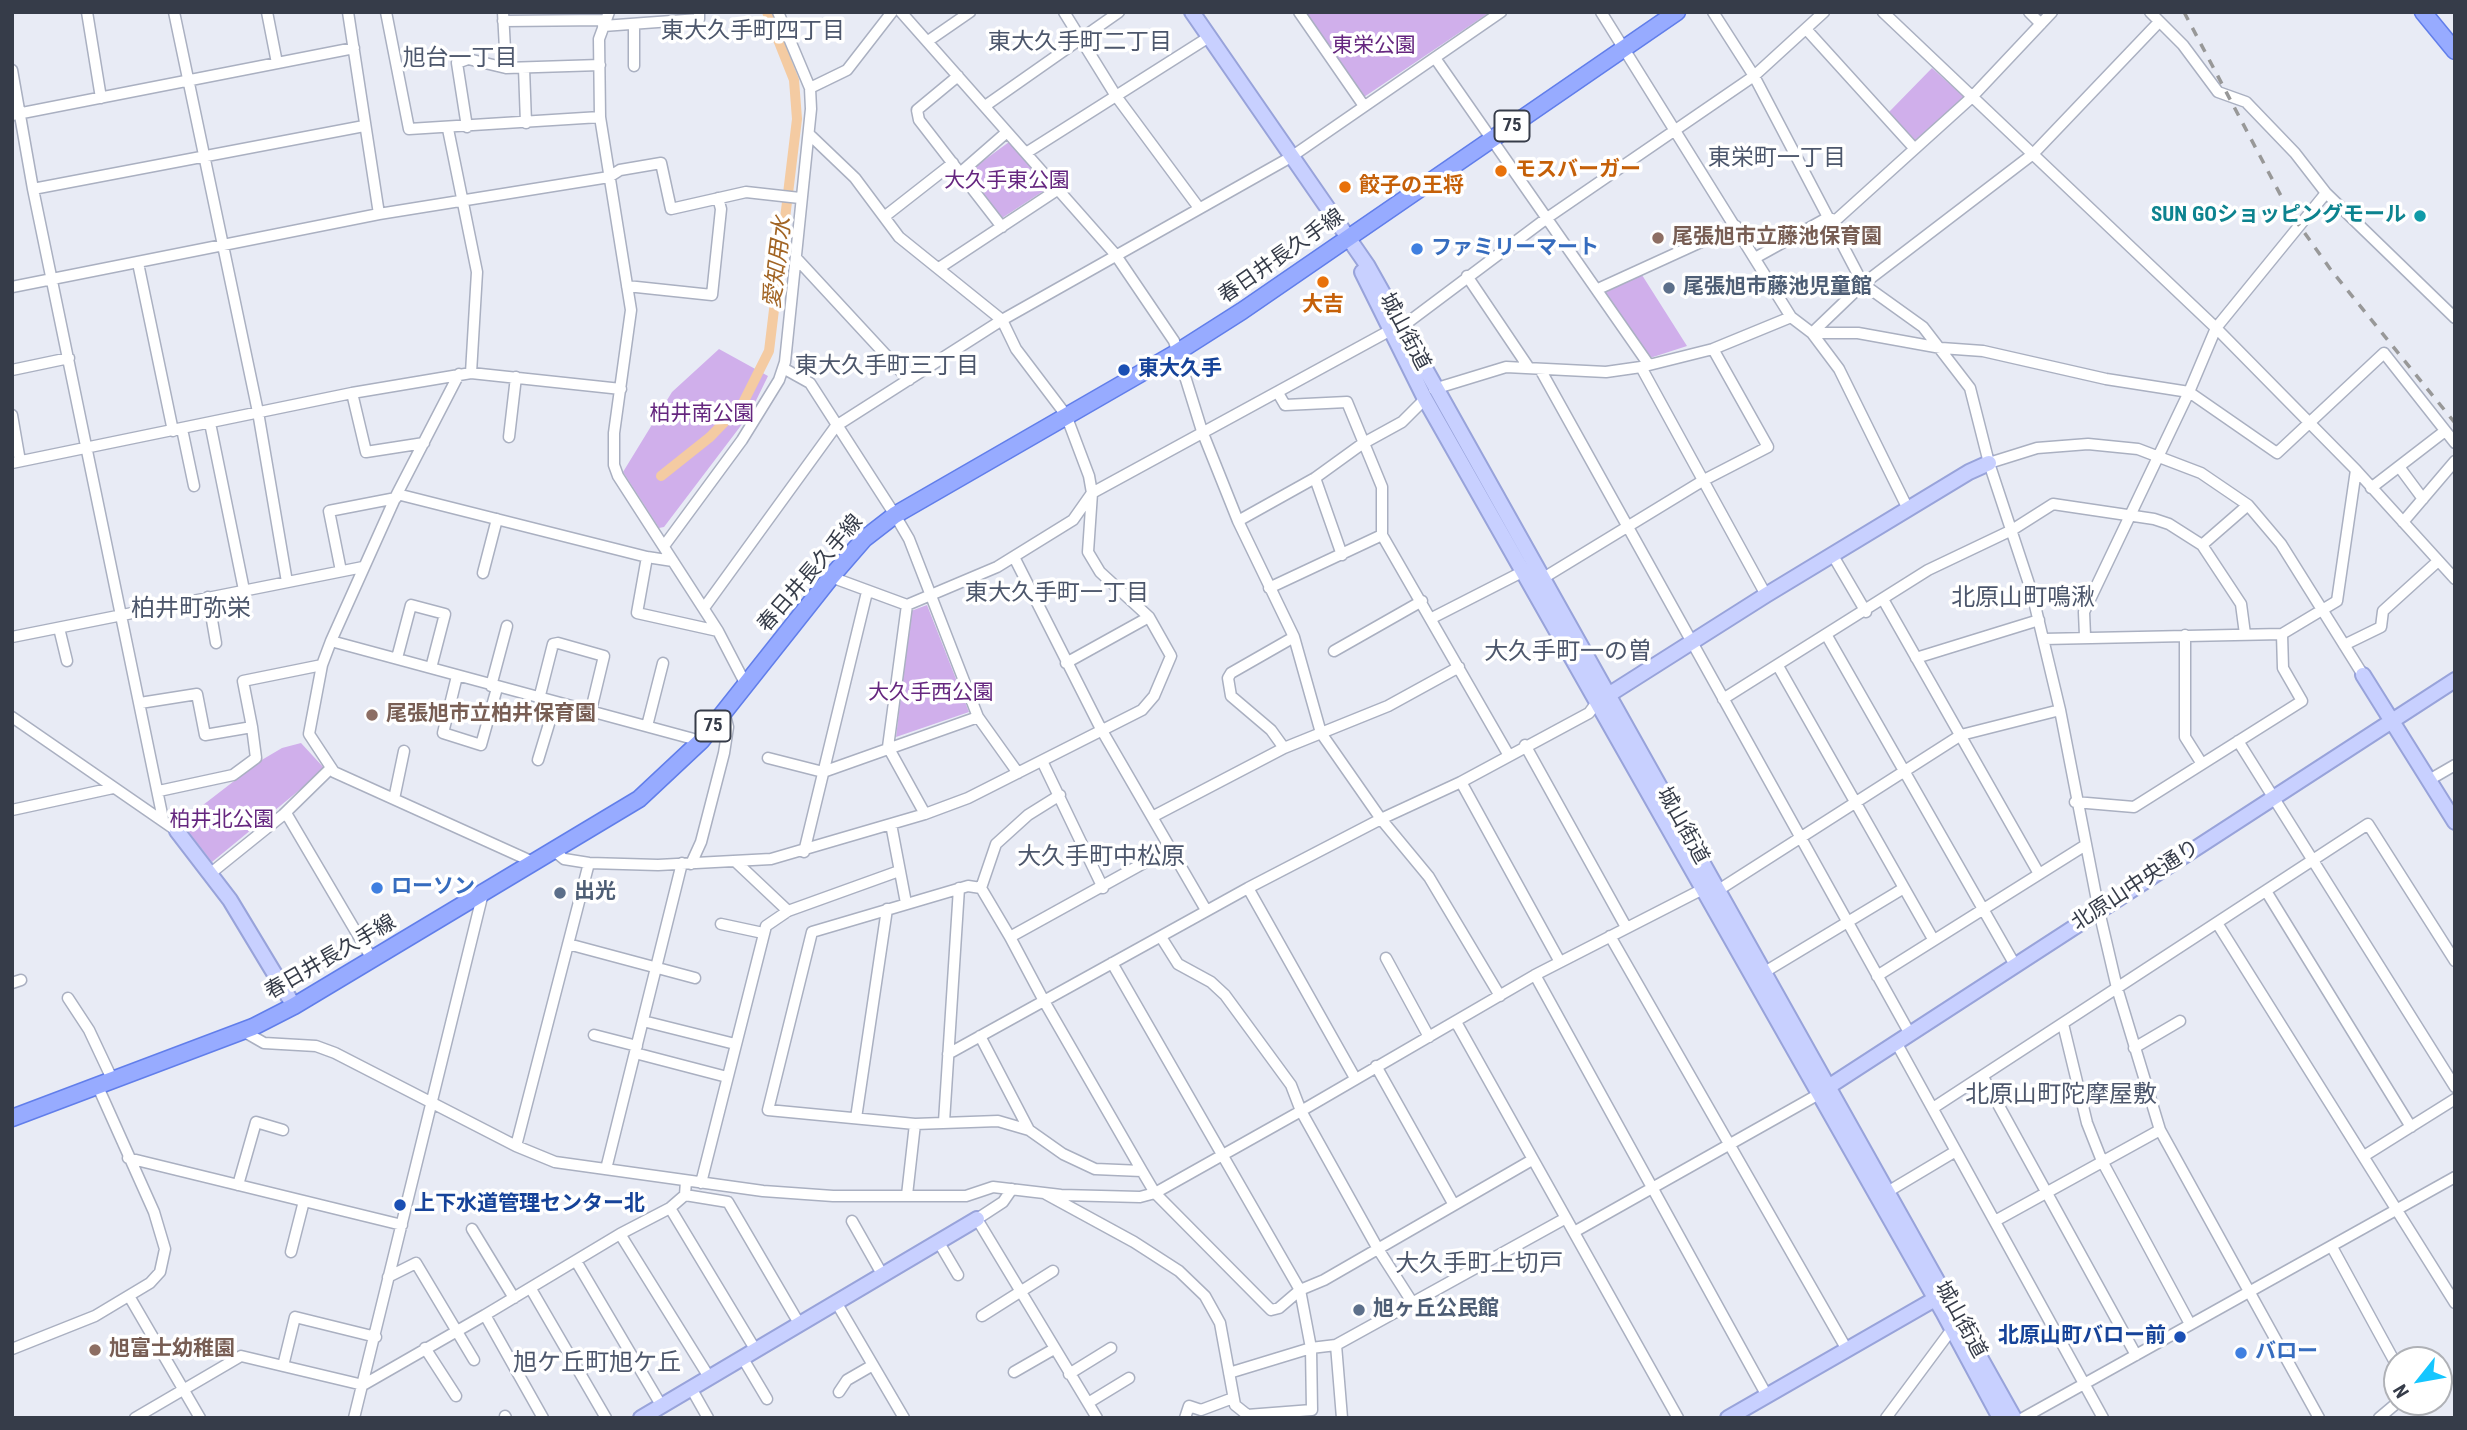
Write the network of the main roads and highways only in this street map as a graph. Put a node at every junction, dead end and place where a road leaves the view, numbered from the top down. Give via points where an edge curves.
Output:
1 (1677, 12) edge
2 (2423, 12) edge
3 (2455, 51) edge
4 (12, 1118) edge

1 - 4 main road, 春日井長久手線 / 75 via 1176,353 895,514 864,539 831,577 701,741 639,799 294,1006 243,1031
2 - 3 main road

